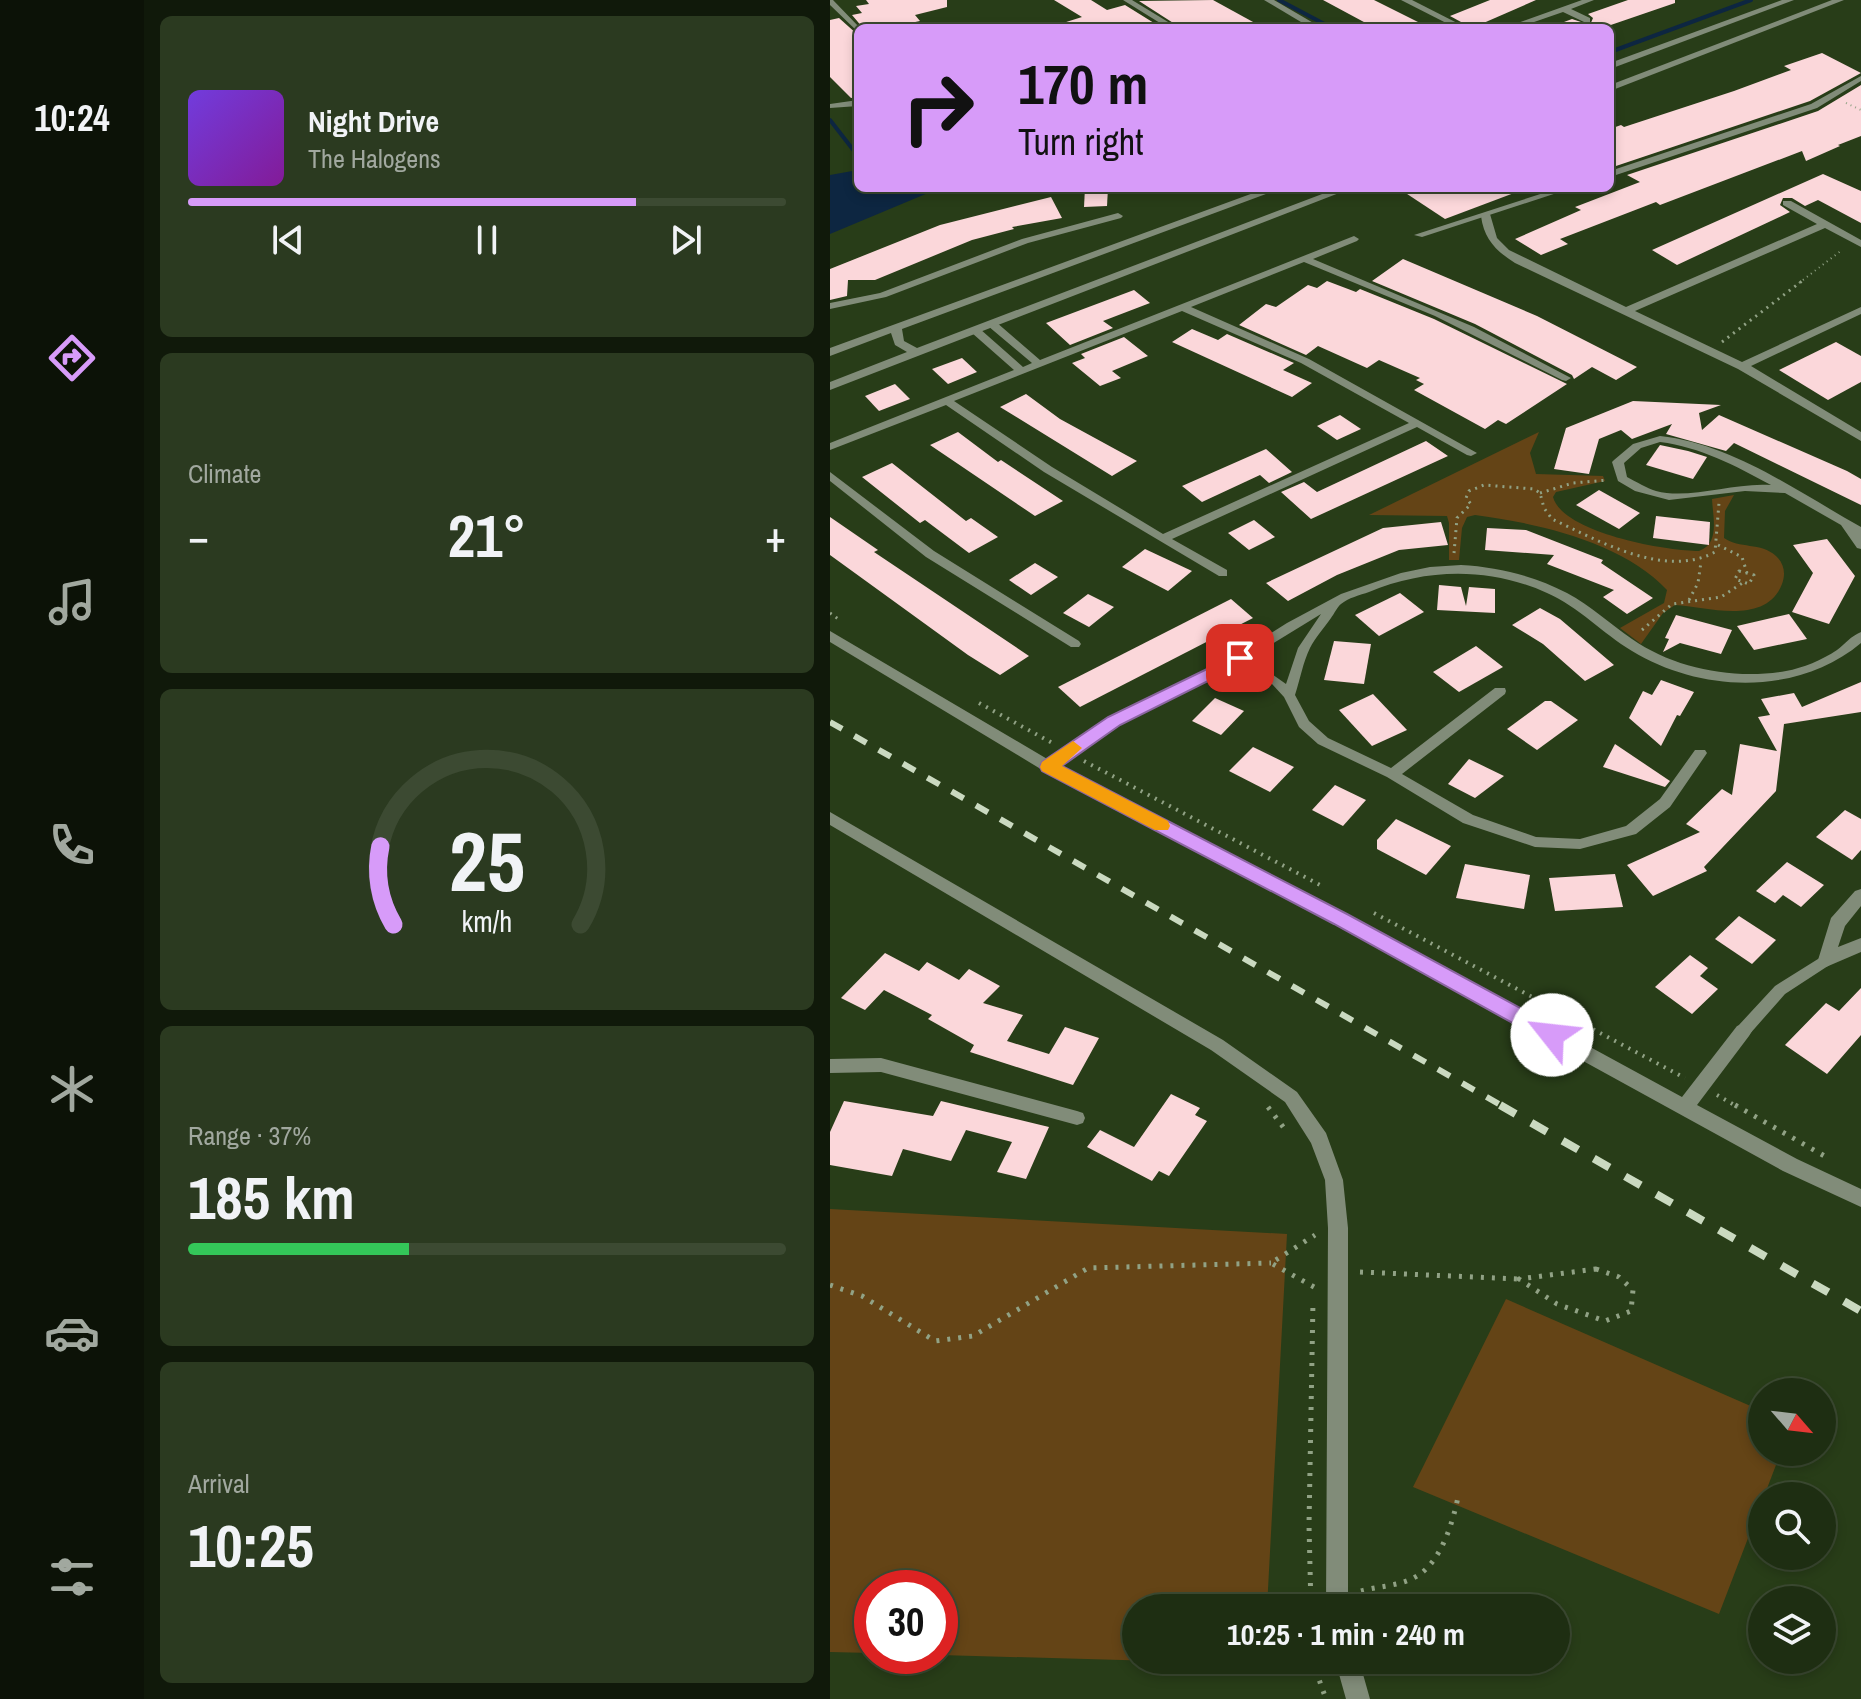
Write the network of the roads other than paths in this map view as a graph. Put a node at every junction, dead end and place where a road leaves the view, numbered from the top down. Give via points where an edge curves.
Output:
1 (1127, 0) edge
2 (1268, 0) edge
3 (1405, 0) edge
4 (1590, 0) edge
5 (1790, 0) edge
6 (1840, 0) edge
7 (830, 1) edge
8 (1563, 9) junction
9 (1587, 20) dead end
10 (1167, 24) edge
11 (1306, 24) edge
12 (1455, 24) edge
13 (1520, 24) edge
14 (854, 26) edge
15 (1614, 65) edge
16 (1861, 78) edge
17 (1614, 86) edge
18 (854, 103) edge
19 (832, 106) dead end
20 (1614, 173) edge
21 (1266, 192) edge
22 (1337, 192) edge
23 (1556, 192) edge
24 (1787, 203) dead end
25 (1118, 216) dead end
26 (1486, 216) junction
27 (1826, 224) junction
28 (1419, 235) dead end
29 (1354, 239) dead end
30 (1858, 242) edge
31 (1307, 260) junction
32 (830, 306) edge
33 (1182, 307) junction
34 (1861, 310) edge
35 (1624, 312) junction
36 (992, 324) junction
37 (896, 327) junction
38 (976, 331) junction
39 (830, 352) edge
40 (917, 353) junction
41 (1039, 364) junction
42 (1742, 366) junction
43 (1021, 371) junction
44 (1566, 378) dead end
45 (830, 386) edge
46 (947, 401) junction
47 (1417, 423) junction
48 (1861, 437) edge
49 (830, 447) edge
50 (1471, 453) dead end
51 (830, 475) edge
52 (1783, 490) junction
53 (1843, 522) junction
54 (1861, 532) edge
55 (1162, 539) junction
56 (1861, 545) edge
57 (1223, 573) dead end
58 (1336, 602) junction
59 (830, 636) edge
60 (1860, 638) edge
61 (1075, 644) dead end
62 (1240, 658) junction
63 (1500, 691) dead end
64 (1289, 695) junction
65 (1700, 753) dead end
66 (1049, 767) junction
67 (1392, 774) junction
68 (830, 818) edge
69 (1861, 895) edge
70 (1861, 945) edge
71 (1826, 960) junction
72 (1743, 1031) joint
73 (830, 1066) edge
74 (1685, 1107) junction
75 (1077, 1118) dead end
76 (1861, 1198) edge
77 (1336, 1594) edge
78 (1351, 1674) edge
79 (1358, 1699) edge

1 - 10 lane
2 - 11 street
3 - 12 street
4 - 8 street
5 - 15 street
6 - 17 street
7 - 14 lane
8 - 9 street
8 - 13 street
16 - 20 lane via 1814,106
18 - 19 lane
21 - 37 street
22 - 36 street
23 - 26 lane
24 - 27 street
25 - 32 lane via 1025,241 883,295
26 - 28 lane
26 - 35 street via 1496,246
27 - 30 street
27 - 35 street
29 - 31 lane
31 - 33 lane
31 - 44 lane via 1419,304
33 - 41 lane
33 - 47 lane via 1305,361
34 - 42 street
35 - 42 street
36 - 38 street
36 - 41 lane
37 - 39 street
37 - 40 street via 899,343
38 - 40 street
38 - 43 lane
40 - 45 street
41 - 43 lane
42 - 48 street
43 - 46 lane
46 - 49 lane
46 - 55 lane via 1048,471
47 - 50 lane
47 - 55 lane
51 - 61 lane via 930,554
52 - 52 lane via 1695,444 1660,439 1633,446 1618,462 1622,479 1666,498 1744,488
52 - 53 lane
53 - 54 lane
53 - 56 lane
55 - 57 lane
58 - 60 lane via 1406,573 1500,574 1577,604 1629,644 1669,663 1748,678 1801,674
58 - 62 lane
58 - 64 lane via 1304,648
59 - 66 street
62 - 64 lane
62 - 66 lane via 1114,721
63 - 67 lane
64 - 67 lane via 1304,724 1323,741
65 - 67 lane via 1665,803 1631,830 1580,844 1535,842 1468,819
66 - 74 street
68 - 77 street via 1217,1045 1291,1097 1319,1139 1334,1180 1338,1271
69 - 71 street via 1837,923
70 - 71 street
71 - 72 lane via 1780,990
72 - 74 street
73 - 75 lane via 881,1065
74 - 76 street
78 - 79 street

